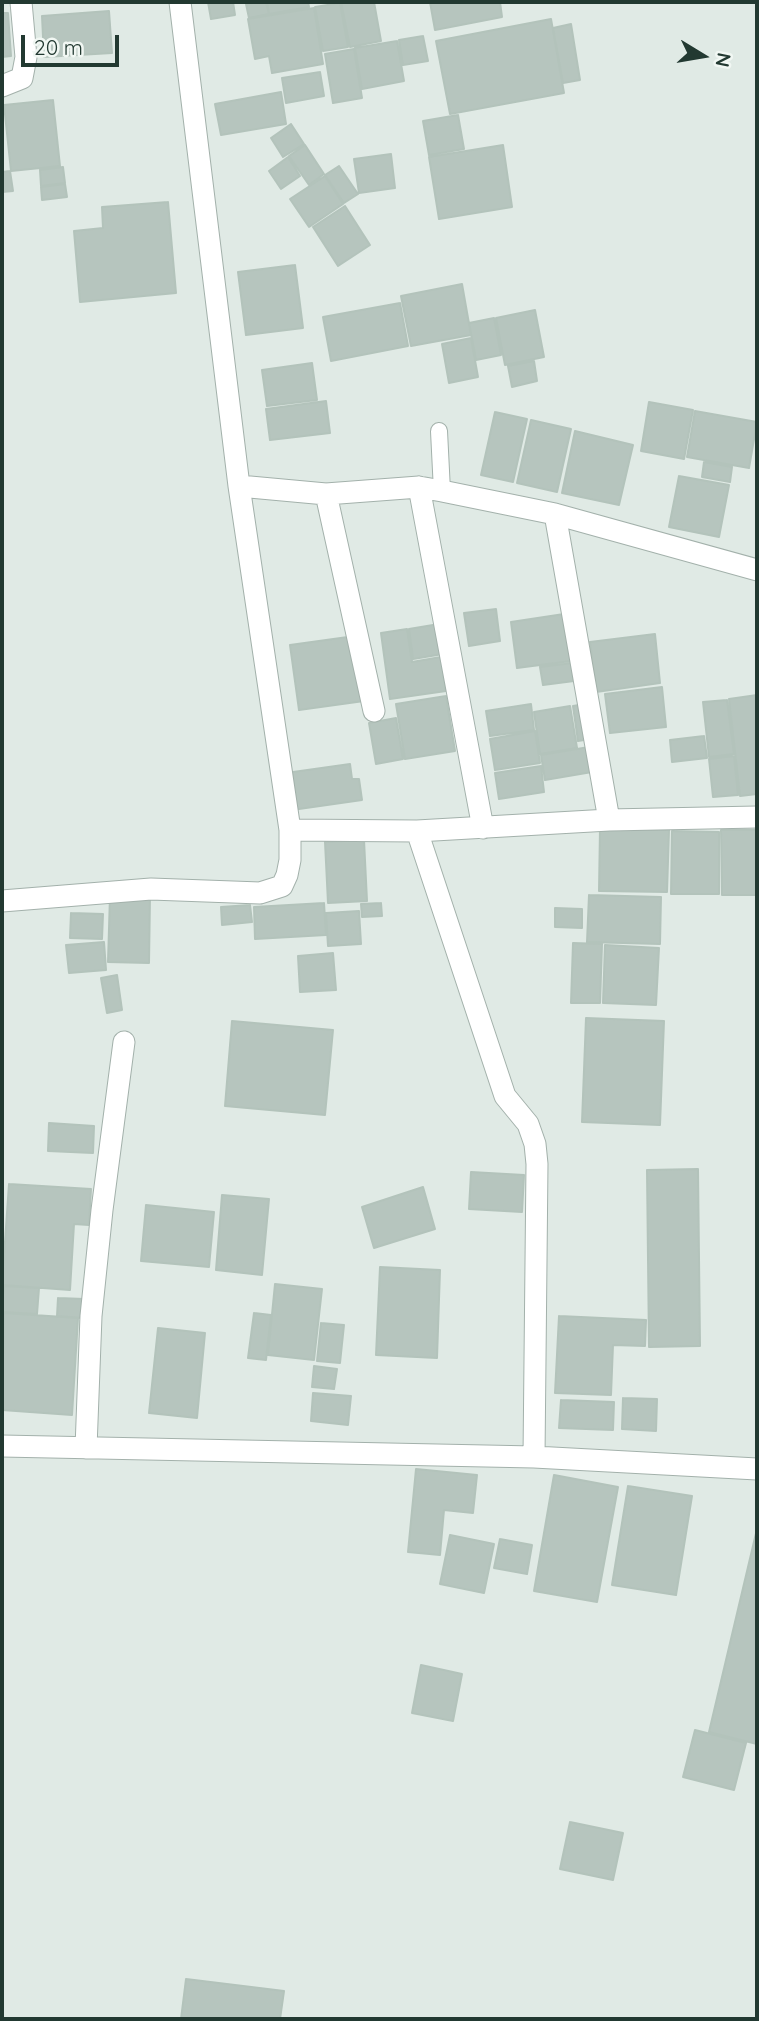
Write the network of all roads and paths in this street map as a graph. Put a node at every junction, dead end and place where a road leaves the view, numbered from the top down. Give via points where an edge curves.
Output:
1 (21, 2) edge
2 (180, 2) edge
3 (2, 86) edge
4 (439, 430) dead end
5 (239, 486) junction
6 (419, 487) junction
7 (442, 491) junction
8 (326, 494) junction
9 (555, 514) junction
10 (757, 570) edge
11 (374, 711) dead end
12 (757, 817) edge
13 (609, 820) junction
14 (483, 828) junction
15 (290, 830) junction
16 (417, 831) junction
17 (2, 901) edge
18 (124, 1042) dead end
19 (2, 1446) edge
20 (86, 1448) junction
21 (534, 1457) junction
22 (757, 1469) edge

1 - 3 street via 26,57 22,78
2 - 5 street
4 - 7 lane
5 - 8 street
5 - 15 street
6 - 7 street
6 - 8 street
6 - 14 street
7 - 9 street
8 - 11 street
9 - 10 street
9 - 13 street
12 - 13 street
13 - 14 street
14 - 16 street
15 - 16 street
15 - 17 street via 282,886 260,892 151,889
16 - 21 street via 505,1096 527,1124 535,1144
18 - 20 street via 95,1276
19 - 20 street
20 - 21 street
21 - 22 street

